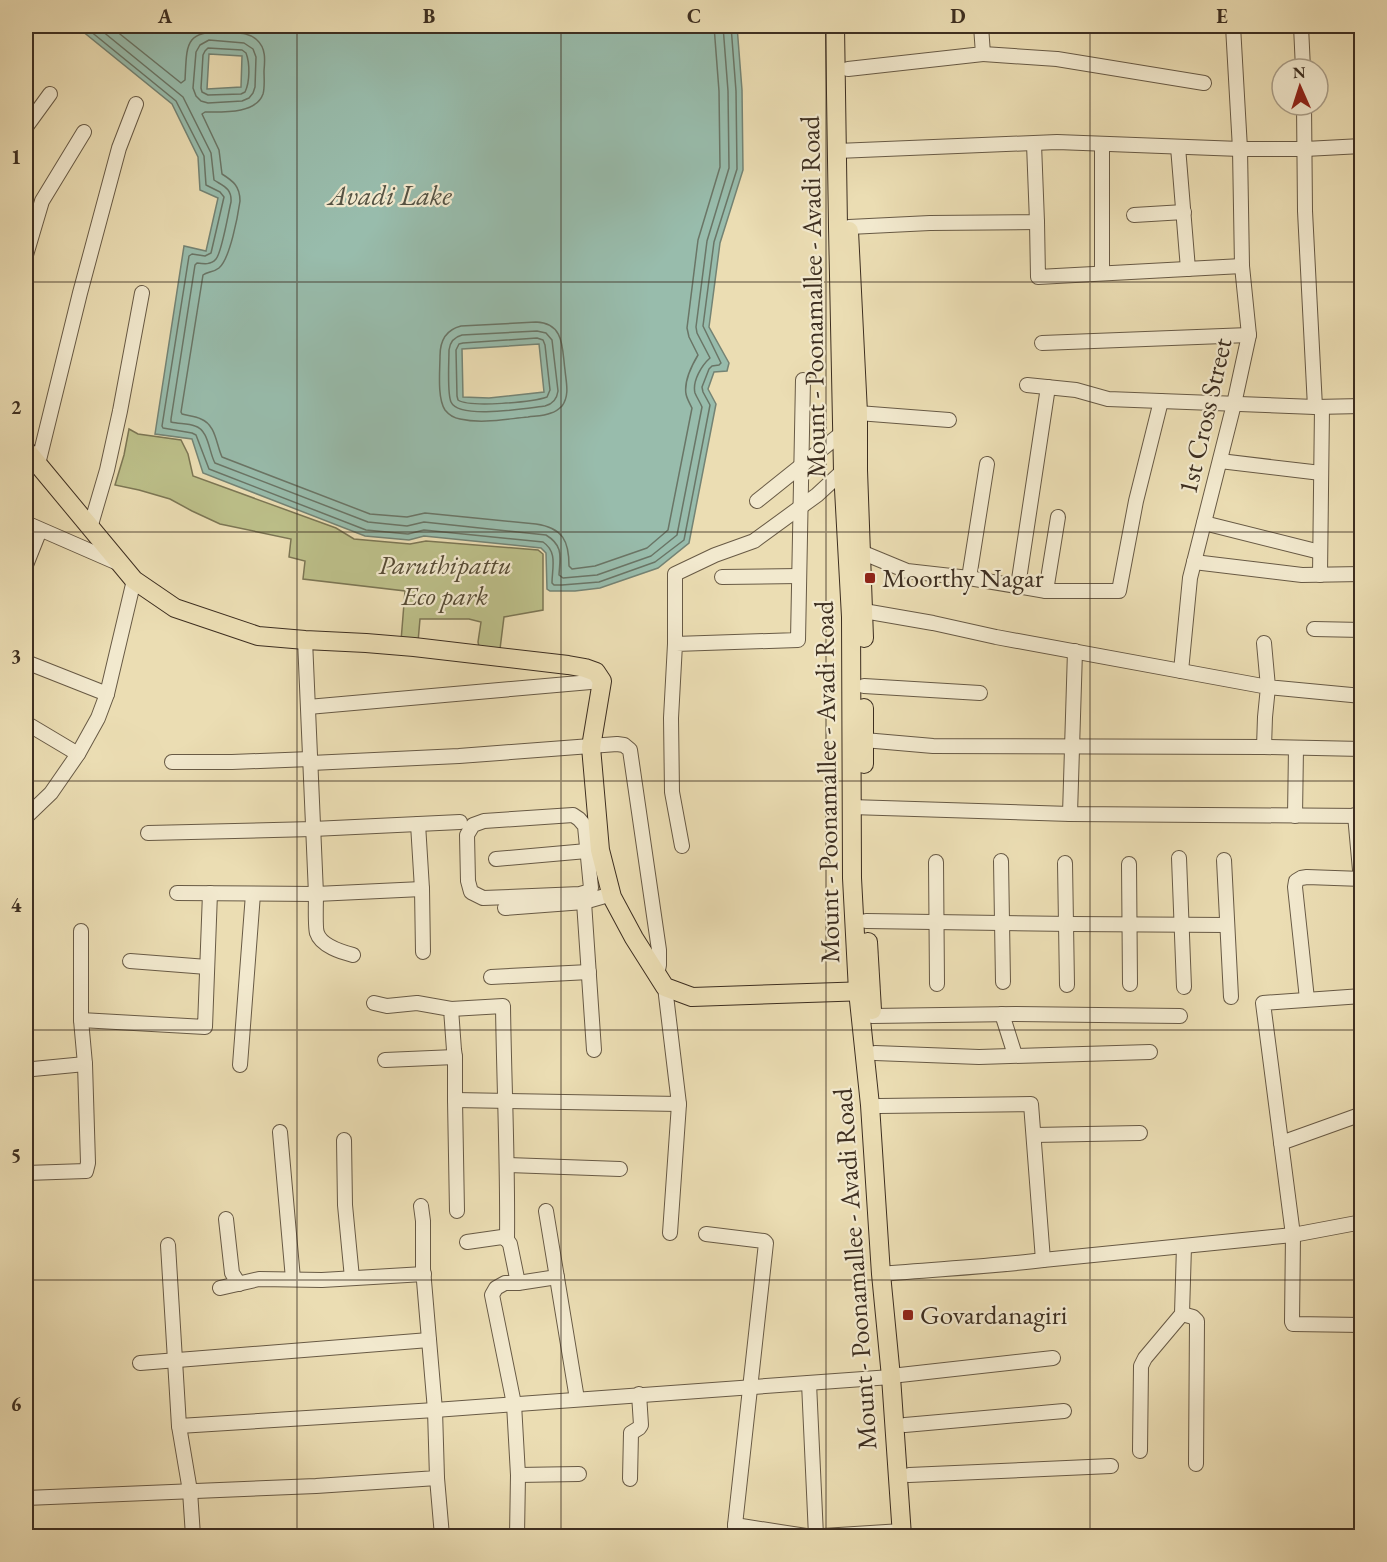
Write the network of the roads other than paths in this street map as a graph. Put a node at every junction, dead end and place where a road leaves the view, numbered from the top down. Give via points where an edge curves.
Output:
1 (836, 26) edge
2 (847, 26) edge
3 (981, 26) edge
4 (1233, 26) edge
5 (1301, 26) edge
6 (982, 54) junction
7 (1302, 57) edge
8 (848, 69) junction
9 (1204, 83) dead end
10 (50, 94) dead end
11 (136, 104) dead end
12 (1304, 117) edge
13 (26, 127) edge
14 (84, 132) dead end
15 (1034, 144) junction
16 (1102, 144) junction
17 (1362, 146) edge
18 (1178, 147) junction
19 (1240, 149) junction
20 (1305, 149) junction
21 (842, 151) junction
22 (1184, 212) junction
23 (1134, 215) dead end
24 (1037, 222) junction
25 (849, 226) junction
26 (26, 255) edge
27 (1242, 266) junction
28 (1188, 269) junction
29 (1102, 273) junction
30 (142, 293) dead end
31 (1249, 335) junction
32 (1042, 344) dead end
33 (803, 380) dead end
34 (1027, 385) dead end
35 (1048, 387) junction
36 (1161, 401) junction
37 (1234, 404) junction
38 (1362, 406) edge
39 (1319, 407) junction
40 (858, 413) junction
41 (949, 420) dead end
42 (842, 433) junction
43 (26, 450) edge
44 (1220, 461) junction
45 (38, 464) junction
46 (987, 464) dead end
47 (801, 465) junction
48 (843, 471) junction
49 (1321, 473) junction
50 (757, 501) dead end
51 (800, 507) junction
52 (1058, 517) dead end
53 (26, 523) edge
54 (1204, 523) junction
55 (90, 528) junction
56 (40, 530) junction
57 (861, 552) junction
58 (1320, 552) junction
59 (1194, 562) junction
60 (121, 564) junction
61 (26, 565) edge
62 (1362, 574) edge
63 (1320, 575) junction
64 (799, 576) junction
65 (722, 577) dead end
66 (969, 578) junction
67 (134, 580) junction
68 (1018, 586) junction
69 (1046, 591) junction
70 (864, 611) junction
71 (1314, 629) dead end
72 (1362, 630) edge
73 (305, 640) junction
74 (1264, 643) dead end
75 (675, 644) junction
76 (1075, 651) junction
77 (26, 662) edge
78 (1181, 671) junction
79 (602, 681) junction
80 (864, 686) junction
81 (1268, 687) junction
82 (980, 693) dead end
83 (107, 694) junction
84 (1362, 696) edge
85 (308, 707) junction
86 (26, 723) edge
87 (864, 740) junction
88 (591, 747) junction
89 (1072, 747) junction
90 (1264, 747) junction
91 (1296, 748) junction
92 (1362, 749) edge
93 (78, 754) junction
94 (310, 761) junction
95 (172, 762) dead end
96 (857, 807) junction
97 (1070, 814) junction
98 (1358, 815) edge
99 (1294, 816) junction
100 (26, 817) edge
101 (460, 822) dead end
102 (418, 824) junction
103 (314, 829) junction
104 (148, 833) dead end
105 (682, 846) dead end
106 (594, 851) junction
107 (1179, 858) dead end
108 (496, 859) dead end
109 (1224, 860) dead end
110 (1001, 861) dead end
111 (936, 862) dead end
112 (1065, 863) dead end
113 (1129, 864) dead end
114 (1361, 883) edge
115 (422, 889) junction
116 (177, 893) dead end
117 (210, 893) junction
118 (253, 894) junction
119 (316, 894) junction
120 (612, 894) junction
121 (584, 902) junction
122 (505, 908) dead end
123 (866, 921) junction
124 (935, 922) junction
125 (1001, 923) junction
126 (1066, 924) junction
127 (1131, 924) junction
128 (1181, 924) junction
129 (1226, 925) junction
130 (81, 931) dead end
131 (423, 952) dead end
132 (353, 956) dead end
133 (130, 961) dead end
134 (207, 967) junction
135 (589, 972) junction
136 (490, 977) dead end
137 (661, 981) junction
138 (1003, 981) dead end
139 (937, 984) dead end
140 (1130, 984) dead end
141 (1067, 985) dead end
142 (1184, 987) dead end
143 (864, 991) junction
144 (1362, 996) edge
145 (1231, 997) dead end
146 (1307, 999) junction
147 (374, 1003) dead end
148 (451, 1009) junction
149 (1002, 1014) junction
150 (872, 1016) junction
151 (1180, 1016) dead end
152 (81, 1020) junction
153 (594, 1050) dead end
154 (1150, 1052) dead end
155 (875, 1053) junction
156 (1015, 1055) junction
157 (455, 1057) junction
158 (385, 1060) dead end
159 (85, 1064) junction
160 (240, 1065) dead end
161 (33, 1069) dead end
162 (455, 1100) junction
163 (504, 1101) junction
164 (679, 1104) junction
165 (879, 1106) junction
166 (1362, 1114) edge
167 (280, 1132) dead end
168 (1140, 1133) dead end
169 (1034, 1135) junction
170 (344, 1140) dead end
171 (1281, 1143) junction
172 (508, 1165) junction
173 (620, 1169) dead end
174 (26, 1173) edge
175 (421, 1206) dead end
176 (457, 1211) dead end
177 (546, 1211) dead end
178 (226, 1219) dead end
179 (1362, 1222) edge
180 (670, 1233) dead end
181 (706, 1234) dead end
182 (1293, 1235) junction
183 (507, 1240) junction
184 (467, 1242) dead end
185 (168, 1245) dead end
186 (1184, 1246) junction
187 (1043, 1260) junction
188 (886, 1273) junction
189 (424, 1274) junction
190 (557, 1277) junction
191 (352, 1278) junction
192 (293, 1279) junction
193 (518, 1283) junction
194 (239, 1284) junction
195 (220, 1288) dead end
196 (1182, 1314) junction
197 (1362, 1325) edge
198 (429, 1340) junction
199 (1053, 1358) dead end
200 (175, 1361) junction
201 (140, 1362) dead end
202 (895, 1376) junction
203 (809, 1383) junction
204 (750, 1387) junction
205 (639, 1394) junction
206 (577, 1399) junction
207 (514, 1404) junction
208 (435, 1410) junction
209 (1064, 1412) dead end
210 (905, 1425) junction
211 (179, 1426) junction
212 (1140, 1451) dead end
213 (1196, 1464) dead end
214 (1111, 1466) dead end
215 (579, 1474) dead end
216 (518, 1475) junction
217 (909, 1475) junction
218 (437, 1478) junction
219 (630, 1479) dead end
220 (190, 1491) junction
221 (26, 1498) edge
222 (736, 1531) edge
223 (905, 1534) edge
224 (193, 1536) edge
225 (442, 1536) edge
226 (517, 1536) edge
227 (806, 1536) edge
228 (816, 1536) edge
229 (822, 1536) edge

1 - 21 main road, Mount - Poonamallee - Avadi Road
2 - 8 main road, Mount - Poonamallee - Avadi Road
3 - 6 street
4 - 19 street, 1st Cross Street
5 - 7 street
6 - 8 street
6 - 9 street via 1057,58
8 - 21 main road, Mount - Poonamallee - Avadi Road
10 - 13 street
11 - 45 street via 119,148
12 - 20 street
14 - 26 street via 42,201
15 - 16 street
15 - 21 street
15 - 24 street
16 - 18 street
16 - 29 street
17 - 20 street
18 - 19 street
18 - 22 street
19 - 20 street
19 - 27 street, 1st Cross Street
20 - 39 street via 1305,211
21 - 25 main road, Mount - Poonamallee - Avadi Road
21 - 42 main road, Mount - Poonamallee - Avadi Road
22 - 23 street
22 - 28 street
24 - 25 street
24 - 29 street via 1038,277
25 - 40 main road, Mount - Poonamallee - Avadi Road
27 - 28 street
27 - 31 street, 1st Cross Street
28 - 29 street
30 - 55 street via 107,470
31 - 32 street
31 - 37 street, 1st Cross Street
33 - 47 street
34 - 35 street
35 - 36 street via 1108,399
35 - 68 street
36 - 37 street
36 - 69 street via 1119,591
37 - 39 street
37 - 44 street, 1st Cross Street
38 - 39 street
39 - 49 street
40 - 41 street
40 - 57 main road, Mount - Poonamallee - Avadi Road
42 - 47 street
42 - 48 main road, Mount - Poonamallee - Avadi Road
43 - 45 main road
44 - 49 street
44 - 54 street, 1st Cross Street
45 - 55 main road
46 - 66 street
47 - 50 street
47 - 51 street
48 - 51 street
48 - 96 main road, Mount - Poonamallee - Avadi Road
49 - 58 street
51 - 64 street
51 - 75 street via 754,540 675,574
52 - 69 street
53 - 56 street
54 - 58 street
54 - 59 street, 1st Cross Street
55 - 60 main road
56 - 60 street
56 - 61 street
57 - 66 street via 907,571
57 - 70 main road, Mount - Poonamallee - Avadi Road
58 - 63 street
59 - 63 street
59 - 78 street, 1st Cross Street
60 - 67 main road
62 - 63 street
64 - 65 street
64 - 75 street via 798,640
66 - 68 street
67 - 73 main road via 175,608 258,636
67 - 83 street
68 - 69 street
70 - 76 street
70 - 80 main road, Mount - Poonamallee - Avadi Road
71 - 72 street
73 - 79 main road via 395,645 568,665 596,672
73 - 85 street
74 - 81 street
75 - 105 street via 672,792
76 - 78 street
76 - 89 street
77 - 83 street
78 - 81 street
79 - 85 street
79 - 88 main road
80 - 82 street
80 - 87 main road, Mount - Poonamallee - Avadi Road
81 - 84 street
81 - 90 street
83 - 93 street
85 - 94 street
86 - 93 street
87 - 89 street via 933,746
87 - 96 main road, Mount - Poonamallee - Avadi Road
88 - 94 street
88 - 106 main road
88 - 137 street via 617,744 630,750
89 - 90 street
89 - 97 street
90 - 91 street
91 - 92 street
91 - 99 street
93 - 100 street via 51,793
94 - 95 street
94 - 103 street
96 - 97 street
96 - 123 main road, Mount - Poonamallee - Avadi Road
96 - 143 main road, Mount - Poonamallee - Avadi Road via 852,878
97 - 99 street
98 - 99 street
98 - 114 street
101 - 102 street
102 - 103 street
102 - 115 street
103 - 104 street
103 - 119 street
106 - 106 street via 591,888 587,892 483,898 471,892 467,835 473,825 484,820 573,815 585,826
106 - 108 street
106 - 120 main road
107 - 128 street
109 - 129 street
110 - 125 street
111 - 124 street
112 - 126 street
113 - 127 street
114 - 146 street via 1307,876 1296,881
115 - 119 street
115 - 131 street
116 - 117 street
117 - 118 street
117 - 134 street
118 - 119 street
118 - 160 street
119 - 132 street via 317,933 333,949
120 - 121 street
120 - 137 main road via 633,938
121 - 122 street
121 - 135 street
123 - 124 street
123 - 143 main road, Mount - Poonamallee - Avadi Road
124 - 125 street
124 - 139 street
125 - 126 street
125 - 138 street
126 - 127 street
126 - 141 street
127 - 128 street
127 - 140 street
128 - 129 street
128 - 142 street
129 - 145 street
130 - 152 street
133 - 134 street
134 - 152 street via 205,1027
135 - 136 street
135 - 153 street
137 - 143 main road via 692,997
137 - 164 street
143 - 150 main road, Mount - Poonamallee - Avadi Road
143 - 188 main road, Mount - Poonamallee - Avadi Road
144 - 146 street
146 - 171 street via 1263,1003
147 - 148 street via 417,1003
148 - 157 street
148 - 163 street via 503,1006
149 - 150 street
149 - 151 street
149 - 156 street
150 - 155 main road, Mount - Poonamallee - Avadi Road
152 - 159 street
154 - 156 street
155 - 156 street
155 - 165 main road, Mount - Poonamallee - Avadi Road
157 - 158 street
157 - 162 street
159 - 161 street
159 - 174 street via 86,1171
162 - 163 street
162 - 176 street
163 - 164 street
163 - 172 street
164 - 180 street
165 - 169 street via 1031,1104
165 - 188 main road, Mount - Poonamallee - Avadi Road
166 - 171 street
167 - 192 street
168 - 169 street
169 - 187 street
170 - 191 street
171 - 182 street
172 - 173 street
172 - 183 street
175 - 189 street
177 - 190 street
178 - 194 street via 232,1273
179 - 182 street
181 - 204 street via 766,1243
182 - 186 street
182 - 197 street via 1293,1324
183 - 184 street via 501,1237
183 - 193 street
185 - 200 street
186 - 187 street
186 - 196 street
187 - 188 street
188 - 202 main road, Mount - Poonamallee - Avadi Road
189 - 191 street
189 - 198 street
190 - 193 street
190 - 206 street
191 - 192 street
192 - 194 street via 259,1279
193 - 207 street via 496,1287 492,1295
194 - 195 street
196 - 212 street via 1141,1366
196 - 213 street via 1197,1321
198 - 200 street
198 - 208 street
199 - 202 street
200 - 201 street
200 - 211 street
202 - 203 street
202 - 210 main road, Mount - Poonamallee - Avadi Road
202 - 223 main road, Mount - Poonamallee - Avadi Road
203 - 204 street
203 - 228 street
204 - 205 street
204 - 222 street
205 - 206 street
205 - 219 street via 641,1425 631,1432
206 - 207 street
207 - 208 street
207 - 216 street
208 - 211 street
208 - 218 street
209 - 210 street
210 - 217 main road, Mount - Poonamallee - Avadi Road
211 - 220 street
214 - 217 street
215 - 216 street
216 - 226 street
217 - 223 main road, Mount - Poonamallee - Avadi Road
218 - 220 street
218 - 225 street
220 - 221 street
220 - 224 street
222 - 227 street
223 - 229 street

